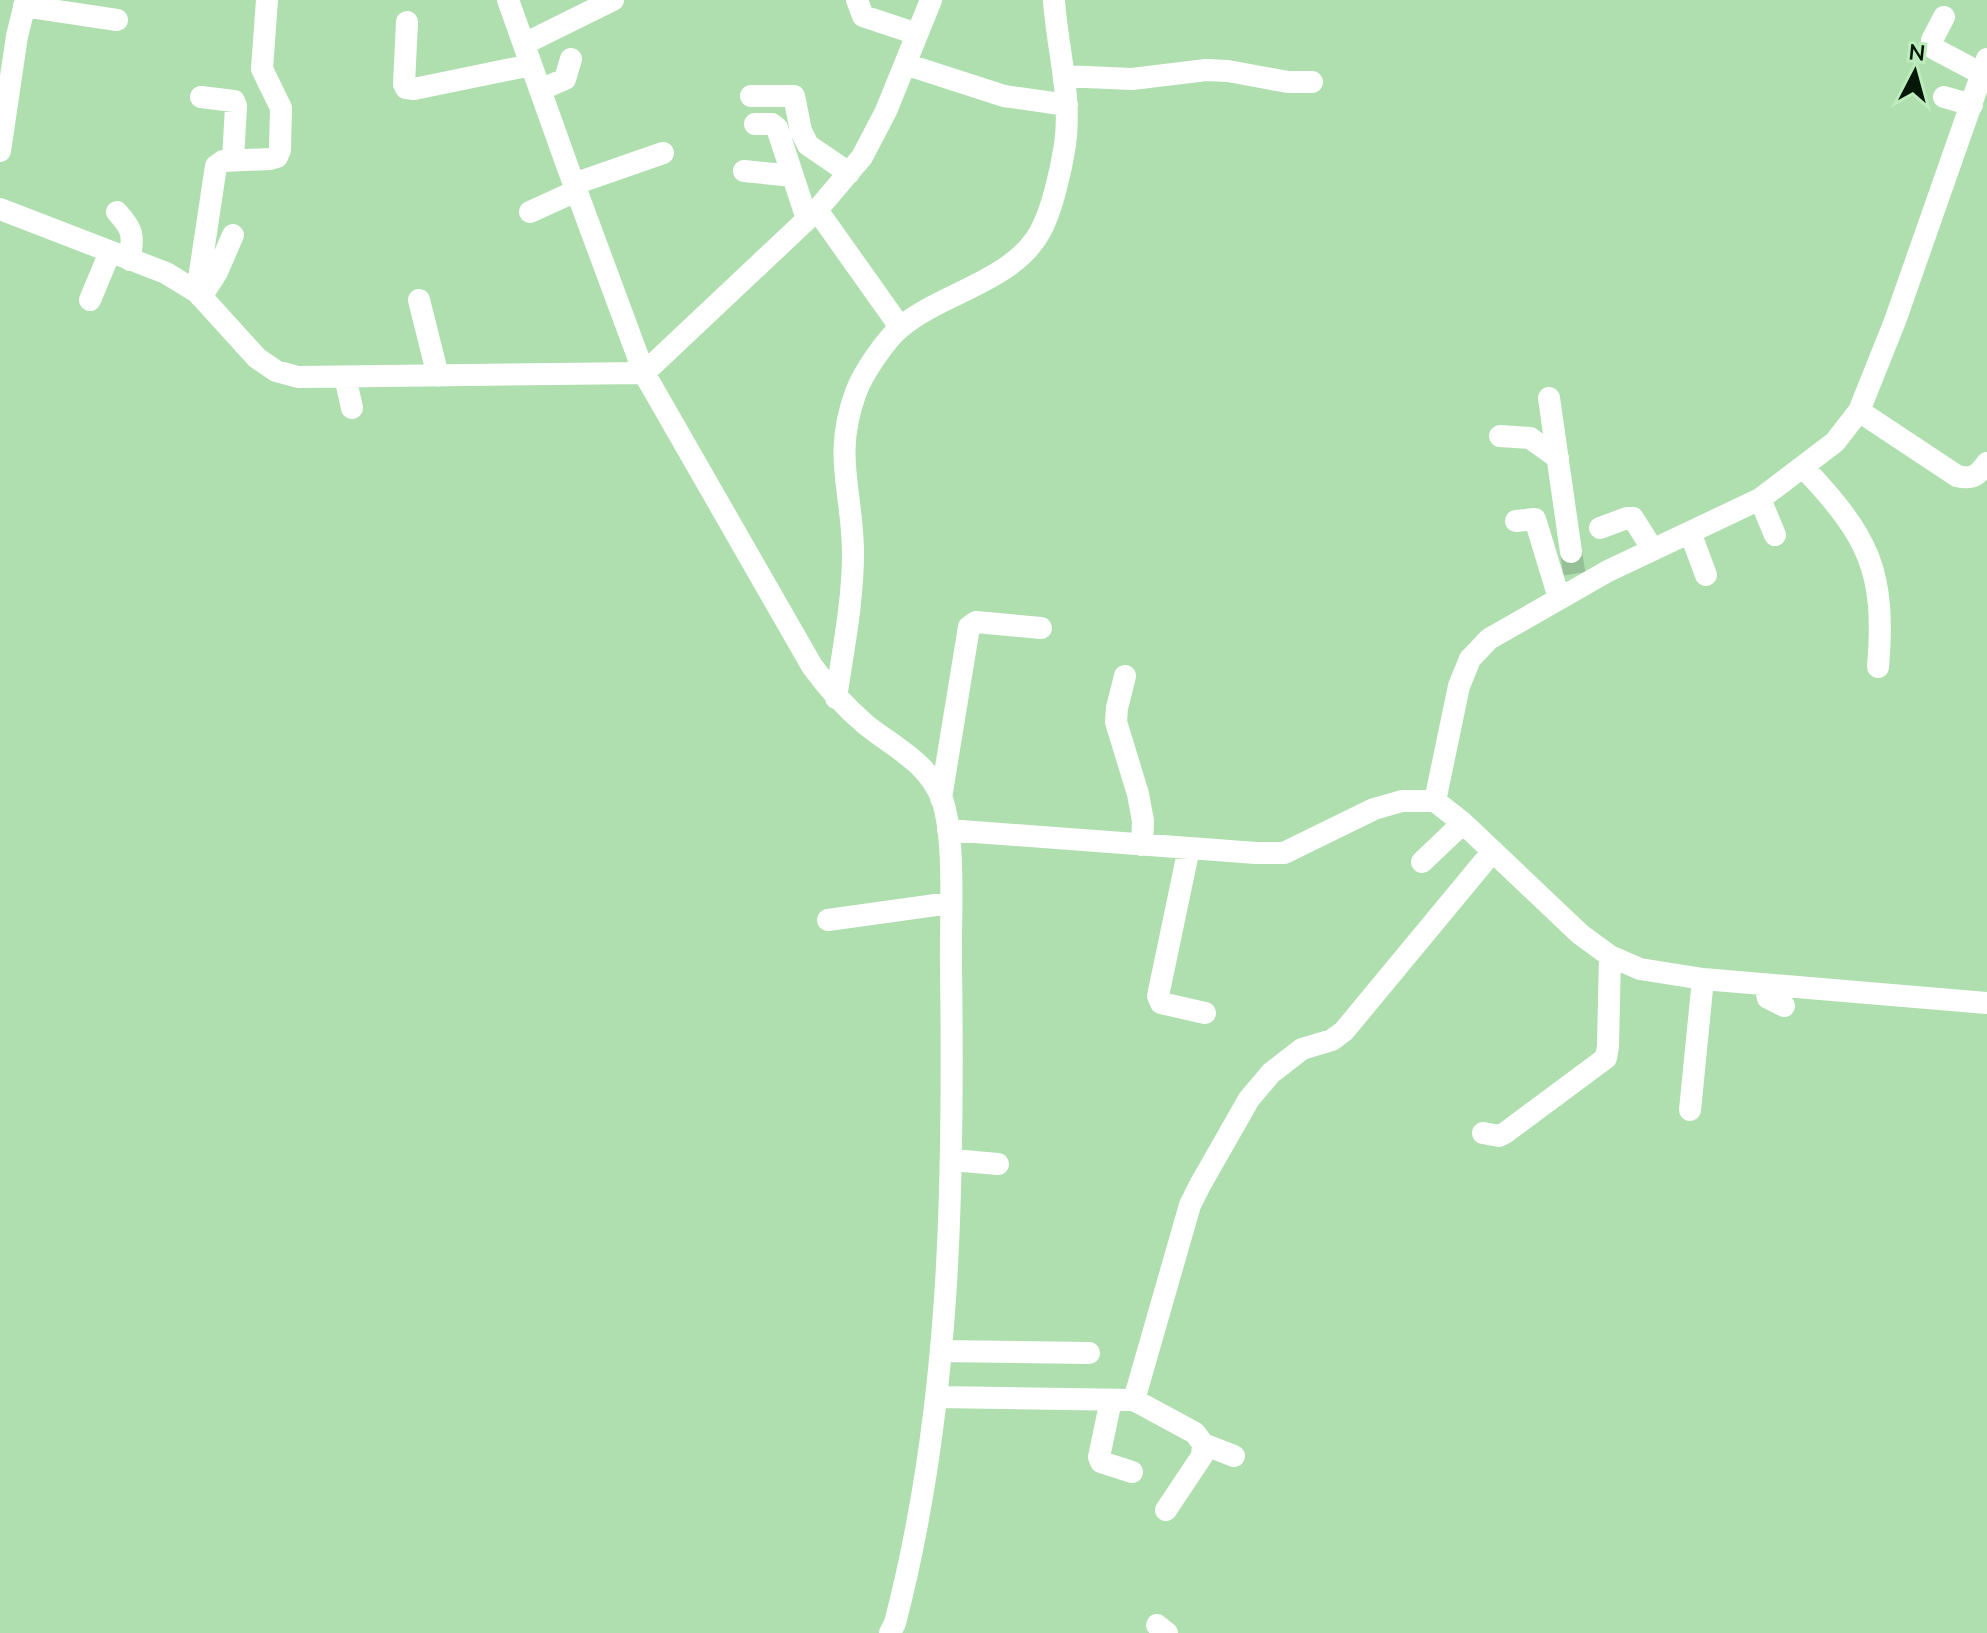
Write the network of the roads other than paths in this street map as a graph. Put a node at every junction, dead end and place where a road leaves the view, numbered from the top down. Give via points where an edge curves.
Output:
1 (267, 0) edge
2 (508, 0) edge
3 (613, 0) edge
4 (857, 0) edge
5 (931, 0) edge
6 (1054, 0) edge
7 (25, 3) edge
8 (1944, 17) dead end
9 (117, 20) dead end
10 (407, 22) dead end
11 (917, 34) junction
12 (528, 54) junction
13 (571, 59) dead end
14 (905, 64) junction
15 (1984, 67) edge
16 (1064, 76) junction
17 (1312, 82) dead end
18 (540, 90) junction
19 (751, 96) dead end
20 (201, 97) dead end
21 (1944, 97) dead end
22 (1067, 105) junction
23 (1972, 105) junction
24 (755, 124) dead end
25 (0, 151) edge
26 (663, 153) dead end
27 (233, 160) junction
28 (744, 171) dead end
29 (849, 173) junction
30 (793, 176) junction
31 (575, 187) junction
32 (0, 209) edge
33 (117, 212) dead end
34 (530, 212) dead end
35 (812, 214) junction
36 (233, 235) dead end
37 (120, 256) junction
38 (199, 295) junction
39 (90, 300) dead end
40 (419, 300) dead end
41 (900, 327) junction
42 (644, 373) junction
43 (438, 376) junction
44 (345, 377) junction
45 (1549, 398) dead end
46 (352, 408) dead end
47 (1859, 411) junction
48 (1500, 436) dead end
49 (1558, 458) junction
50 (1987, 463) edge
51 (1804, 468) junction
52 (1760, 499) junction
53 (1516, 521) dead end
54 (1600, 528) dead end
55 (1690, 532) junction
56 (1775, 535) dead end
57 (1653, 550) junction
58 (1571, 552) tunnel mouth
59 (1706, 575) dead end
60 (1570, 588) junction
61 (1041, 628) dead end
62 (1878, 667) dead end
63 (1125, 676) dead end
64 (836, 698) junction
65 (941, 798) junction
66 (1435, 801) junction
67 (1463, 823) junction
68 (948, 830) junction
69 (1142, 845) junction
70 (1189, 848) junction
71 (1493, 851) junction
72 (1422, 862) dead end
73 (950, 903) junction
74 (828, 920) dead end
75 (1610, 956) junction
76 (1703, 979) junction
77 (1765, 985) junction
78 (1987, 1003) edge
79 (1784, 1006) dead end
80 (1205, 1013) dead end
81 (1690, 1110) dead end
82 (1483, 1133) dead end
83 (952, 1160) junction
84 (998, 1164) dead end
85 (941, 1351) junction
86 (1089, 1353) dead end
87 (938, 1397) junction
88 (1111, 1400) junction
89 (1134, 1400) junction
90 (1203, 1444) junction
91 (1234, 1456) dead end
92 (1132, 1472) dead end
93 (1166, 1510) dead end
94 (890, 1633) edge

1 - 27 street via 262,69 281,108 280,150 270,159
2 - 12 street
3 - 12 street
4 - 11 street via 863,16
5 - 11 street
6 - 16 street
7 - 9 street
7 - 25 street
8 - 15 street via 1933,48
10 - 12 street via 406,88
11 - 14 street
12 - 18 street
13 - 18 street via 565,79
14 - 22 street via 1004,96
14 - 29 street via 886,111
15 - 23 street
16 - 17 street via 1132,79 1206,70
16 - 22 street
18 - 31 street
19 - 29 street via 794,96 808,145
20 - 27 street via 234,101
21 - 23 street
22 - 41 street via 1065,144 1040,232 1022,255 990,278
23 - 47 street
24 - 30 street via 777,128
26 - 31 street
27 - 38 street via 216,166 213,176
28 - 30 street
29 - 35 street
30 - 35 street
31 - 34 street
31 - 42 street
32 - 37 street
33 - 37 street via 133,234
35 - 41 street
35 - 42 street
36 - 38 street via 217,272
37 - 38 street via 166,273
37 - 39 street
38 - 44 street via 257,358 276,371 298,377
40 - 43 street
41 - 64 street via 857,389 846,429 843,464 853,551
42 - 43 street
42 - 64 street via 792,635
43 - 44 street
44 - 46 street
45 - 49 street
47 - 50 street via 1957,476 1978,475
47 - 51 street via 1835,442
48 - 49 street via 1530,438
49 - 58 street
51 - 52 street
51 - 62 street via 1841,506 1872,565 1881,626
52 - 55 street
52 - 56 street
53 - 60 street via 1535,519
54 - 57 street via 1633,518
55 - 57 street
55 - 59 street
57 - 60 street
60 - 66 street via 1489,639 1470,659 1459,686
61 - 65 street via 976,622 969,627
63 - 69 street via 1116,722 1138,794
64 - 65 street via 908,754 929,775
65 - 68 street
66 - 67 street
66 - 70 street via 1402,801 1374,809 1284,853
67 - 71 street
67 - 72 street
68 - 69 street
68 - 73 street
69 - 70 street
70 - 80 street via 1158,996 1161,1003
71 - 75 street
71 - 89 street via 1344,1031 1288,1057 1249,1099 1190,1205
73 - 74 street
73 - 83 street
75 - 76 street via 1640,969
75 - 82 street via 1606,1058 1505,1133
76 - 77 street
76 - 81 street
77 - 78 street
77 - 79 street via 1768,998
83 - 84 street
83 - 85 street
85 - 86 street
85 - 87 street
87 - 88 street
87 - 94 street via 913,1553
88 - 89 street
88 - 92 street via 1099,1457
89 - 90 street via 1195,1433
90 - 91 street
90 - 93 street via 1202,1456

